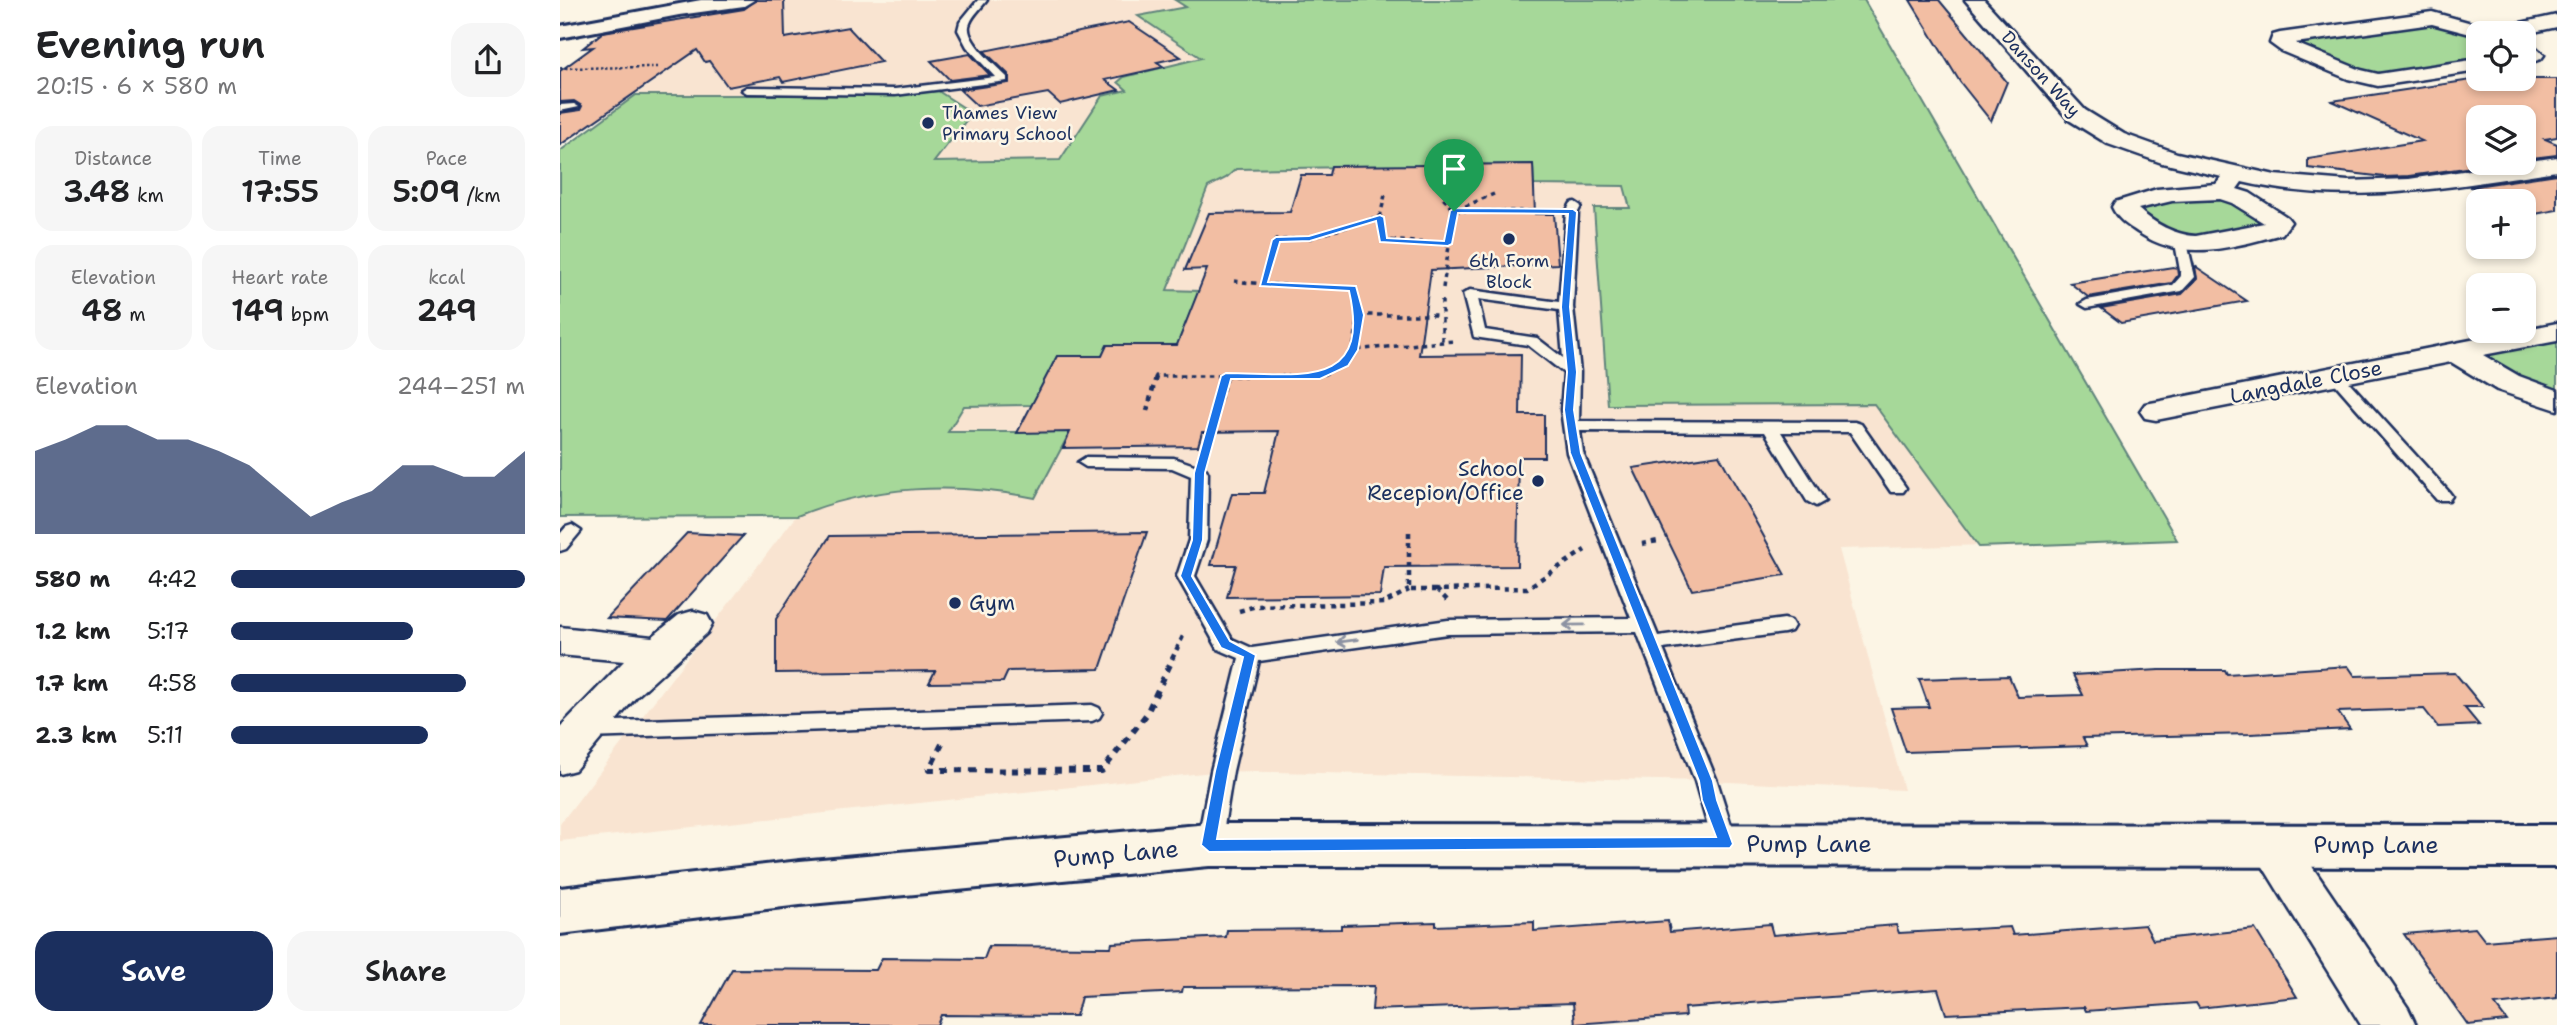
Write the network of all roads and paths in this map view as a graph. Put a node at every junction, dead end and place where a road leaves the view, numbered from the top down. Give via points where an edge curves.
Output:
1 (744, 0) edge
2 (983, 0) edge
3 (1978, 0) edge
4 (2557, 21) edge
5 (2536, 25) edge
6 (2466, 27) edge
7 (560, 32) edge
8 (657, 67) dead end
9 (2466, 67) edge
10 (560, 68) edge
11 (747, 90) dead end
12 (560, 107) edge
13 (574, 107) dead end
14 (2557, 164) edge
15 (2229, 183) junction
16 (1494, 194) dead end
17 (1385, 195) dead end
18 (1443, 198) dead end
19 (1574, 209) joint
20 (1454, 211) junction
21 (1380, 217) junction
22 (2181, 243) junction
23 (1448, 244) junction
24 (1234, 281) dead end
25 (1263, 284) junction
26 (2087, 304) dead end
27 (1566, 307) junction
28 (1359, 315) junction
29 (1440, 316) junction
30 (2557, 332) edge
31 (1442, 341) junction
32 (1455, 341) dead end
33 (1353, 350) junction
34 (2456, 352) junction
35 (1572, 372) junction
36 (1226, 376) junction
37 (2336, 376) junction
38 (2557, 401) edge
39 (1147, 411) dead end
40 (2157, 411) dead end
41 (1572, 426) junction
42 (1770, 426) junction
43 (1086, 462) dead end
44 (1199, 473) junction
45 (1897, 488) dead end
46 (2444, 496) dead end
47 (1816, 501) dead end
48 (1409, 532) dead end
49 (1613, 549) junction
50 (1409, 590) junction
51 (1437, 590) junction
52 (1212, 620) junction
53 (693, 624) dead end
54 (1473, 626) junction
55 (1784, 626) dead end
56 (1646, 634) junction
57 (560, 641) edge
58 (659, 651) junction
59 (1250, 655) junction
60 (1092, 713) dead end
61 (955, 717) junction
62 (570, 744) edge
63 (1725, 844) junction
64 (2272, 844) junction
65 (1209, 845) junction
66 (2557, 846) edge
67 (560, 911) edge
68 (2390, 1025) edge

1 - 7 street
2 - 11 lane via 963,30 970,45 1003,79 895,92
3 - 15 street, Danson Way via 2077,115 2094,128
4 - 5 street
6 - 9 street via 2432,18 2280,39 2280,43 2378,80
8 - 10 path
12 - 13 lane
14 - 15 street, Danson Way via 2380,188
15 - 22 street, Danson Way via 2241,198 2274,218 2276,226 2264,232
15 - 22 street via 2131,202 2124,208 2156,233
16 - 20 path
17 - 21 path
18 - 20 path
19 - 20 path
19 - 27 lane
20 - 23 path
21 - 23 path via 1383,240
21 - 25 path via 1310,239 1276,240
22 - 26 lane via 2188,277 2177,288
23 - 29 path
24 - 25 path
25 - 28 path via 1353,288
27 - 35 lane
27 - 35 lane via 1471,294 1479,334 1532,341
28 - 29 path
28 - 33 path
29 - 31 path
30 - 34 street, Langdale Close
31 - 32 path
31 - 33 path
33 - 36 path via 1345,364 1320,376
34 - 37 street, Langdale Close
34 - 38 street via 2508,383
35 - 41 lane
36 - 39 path via 1156,376
36 - 44 path
37 - 40 street, Langdale Close
37 - 46 lane
41 - 42 lane
41 - 49 lane via 1575,453
42 - 45 lane via 1855,426
42 - 47 lane
43 - 44 lane via 1174,463
44 - 52 lane via 1198,540 1186,576
48 - 50 path
49 - 51 path via 1591,547 1527,588
49 - 56 lane
50 - 51 path
50 - 52 path via 1384,603 1256,606
51 - 54 path
52 - 59 lane via 1225,645
52 - 61 path via 1186,630 1146,715 1102,771 929,771
53 - 58 street
56 -> 54 lane
54 -> 59 lane
55 - 56 lane
56 - 63 lane via 1706,781
57 - 58 street
58 - 62 street
59 - 65 lane
60 - 61 lane
61 - 62 lane
63 - 64 street, Pump Lane
63 - 65 street, Pump Lane
64 - 66 street, Pump Lane
64 - 68 street
65 - 67 street, Pump Lane via 800,883

